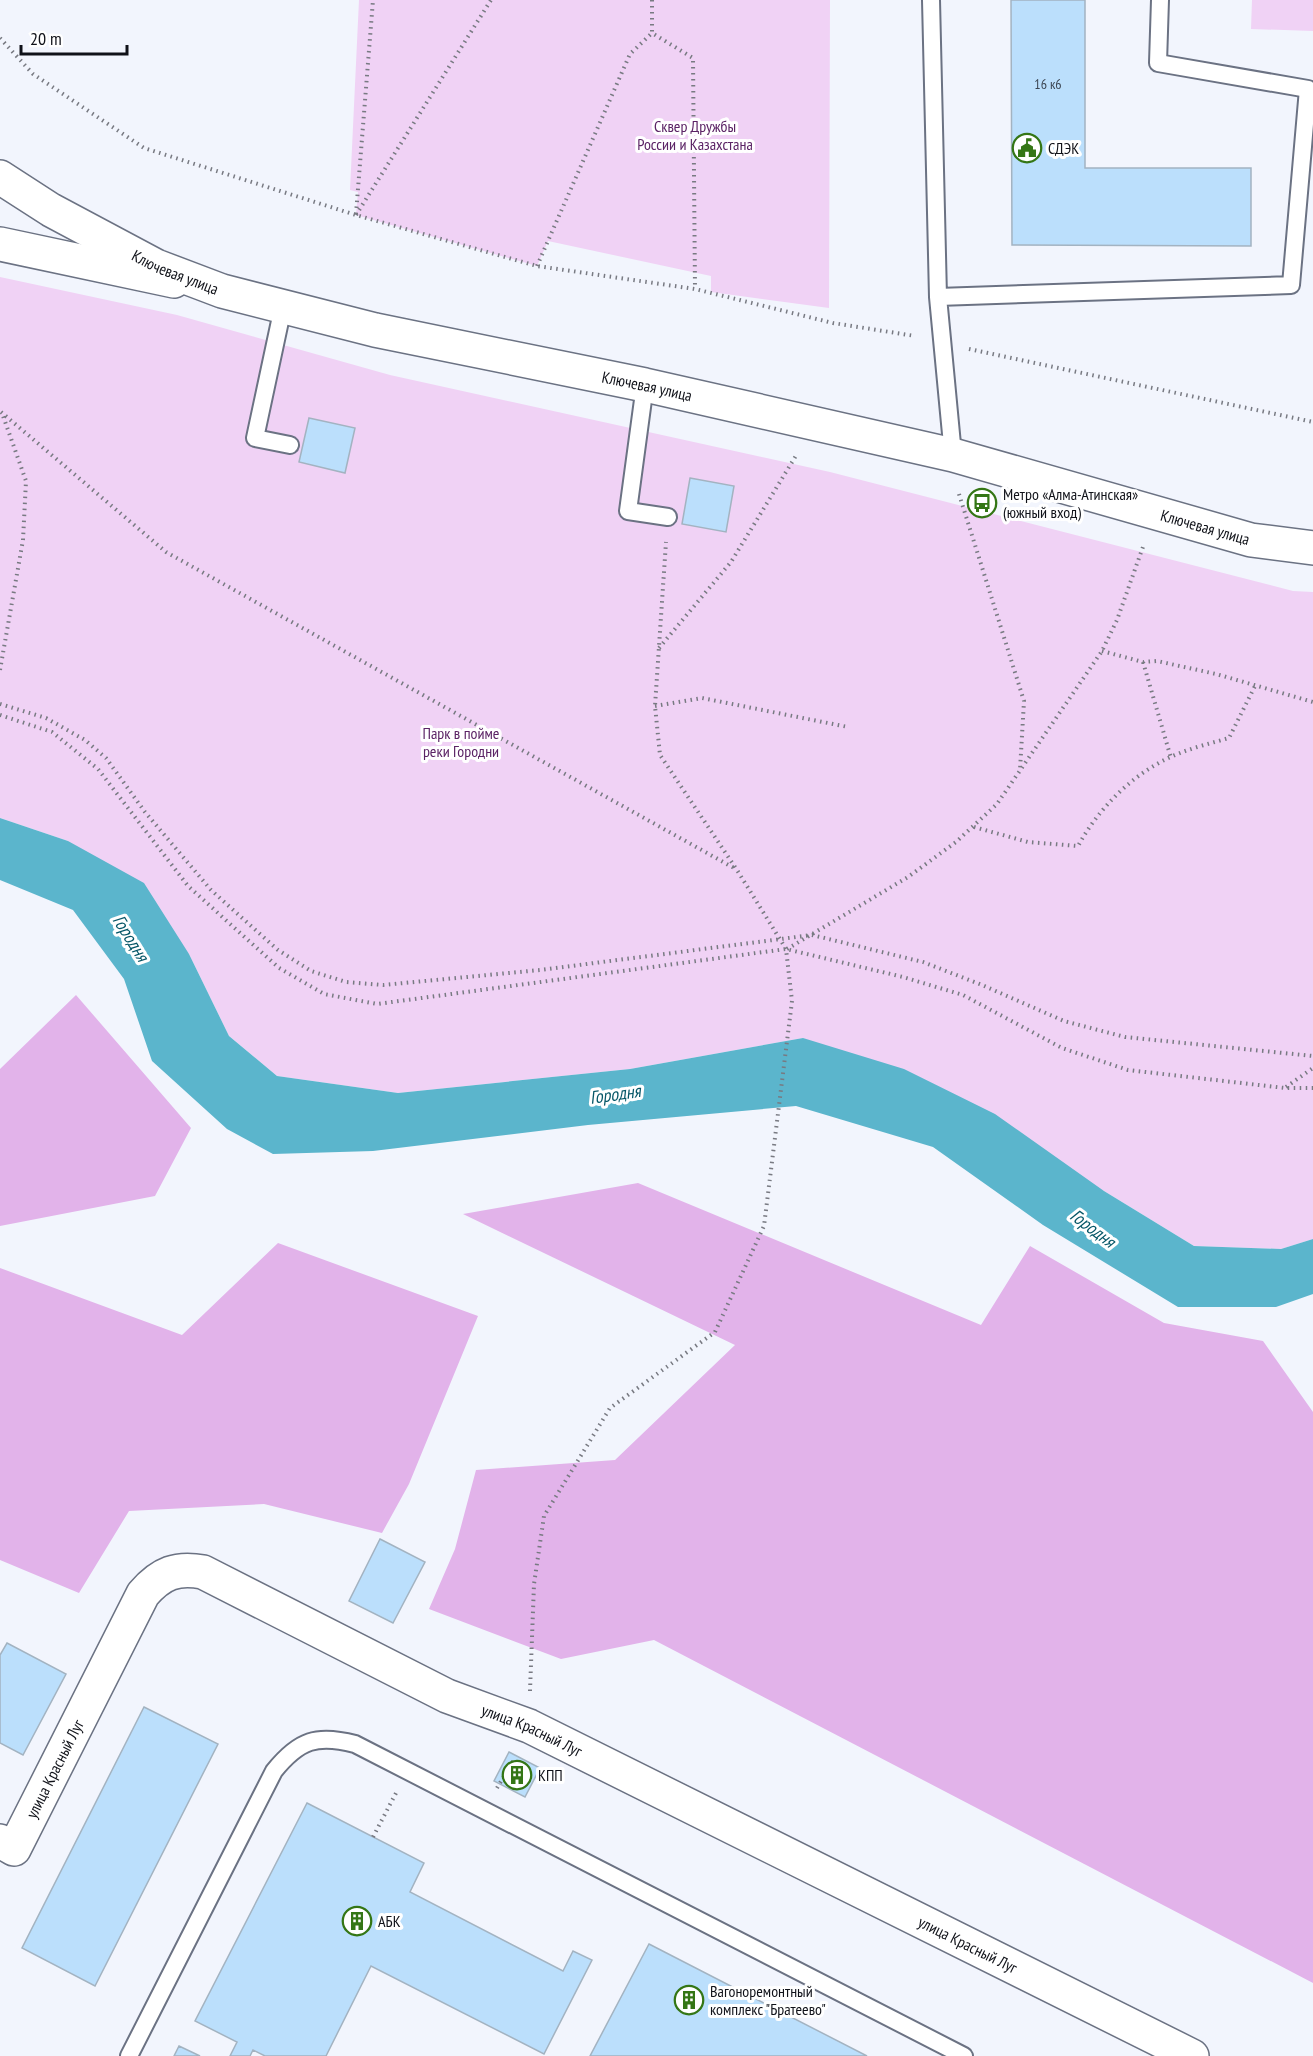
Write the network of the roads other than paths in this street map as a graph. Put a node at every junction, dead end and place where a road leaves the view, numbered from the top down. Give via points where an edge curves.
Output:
1 (931, 0) edge
2 (1160, 0) edge
3 (0, 177) edge
4 (0, 244) edge
5 (222, 291) junction
6 (938, 297) junction
7 (283, 307) junction
8 (645, 385) junction
9 (290, 445) dead end
10 (954, 470) junction
11 (668, 517) road end
12 (1313, 548) edge
13 (0, 1841) edge
14 (129, 2056) edge
15 (964, 2056) edge
16 (1192, 2056) edge

1 - 6 lane
2 - 6 lane via 1158,63 1308,89 1291,285
3 - 5 street, Ключевая улица via 51,210 156,266
4 - 5 street
5 - 7 street, Ключевая улица
6 - 10 lane
7 - 8 street, Ключевая улица via 375,330
7 - 9 lane via 255,438
8 - 10 street, Ключевая улица
8 - 11 lane via 628,511
10 - 12 street, Ключевая улица via 1251,540
13 - 16 street, улица Красный Луг via 14,1849 143,1594 154,1581 170,1572 203,1572 447,1696 529,1726
14 - 15 lane via 274,1771 288,1753 308,1742 332,1738 355,1744

